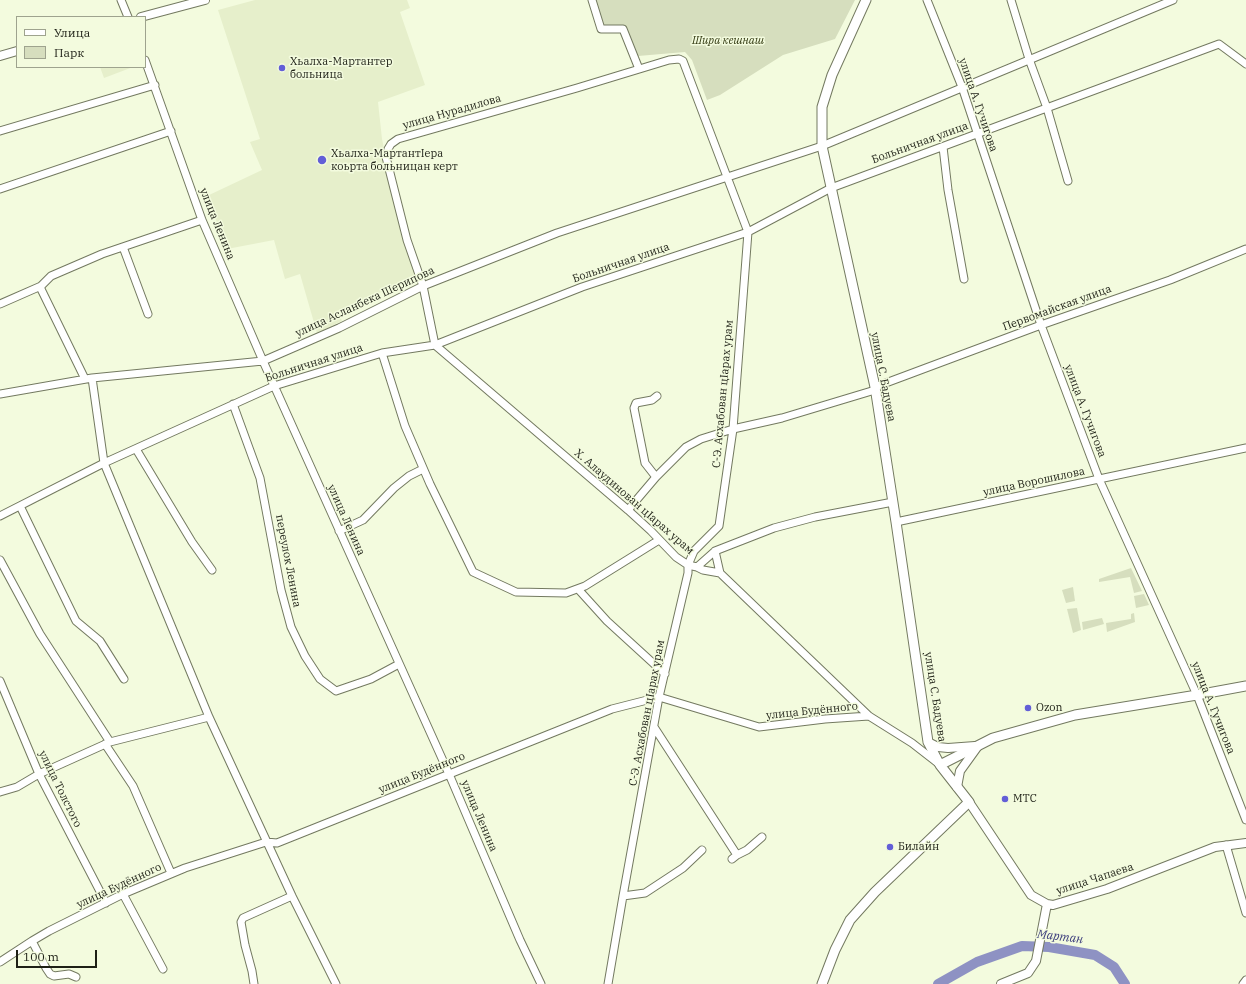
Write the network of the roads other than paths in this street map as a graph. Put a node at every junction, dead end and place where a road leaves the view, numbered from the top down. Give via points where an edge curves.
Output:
1 (121, 0) edge
2 (205, 0) edge
3 (592, 0) edge
4 (866, 0) edge
5 (927, 0) edge
6 (1011, 0) edge
7 (1173, 0) edge
8 (128, 16) edge
9 (144, 16) edge
10 (16, 51) edge
11 (0, 56) edge
12 (1029, 59) junction
13 (146, 62) edge
14 (1246, 64) edge
15 (639, 69) junction
16 (155, 85) junction
17 (962, 87) junction
18 (1047, 108) junction
19 (0, 131) edge
20 (171, 131) junction
21 (977, 134) junction
22 (822, 146) junction
23 (943, 146) junction
24 (728, 177) junction
25 (1068, 181) dead end
26 (831, 188) junction
27 (0, 189) edge
28 (202, 220) junction
29 (748, 232) junction
30 (123, 247) junction
31 (1246, 249) edge
32 (964, 279) dead end
33 (41, 286) junction
34 (423, 286) junction
35 (0, 304) edge
36 (148, 314) dead end
37 (1041, 325) junction
38 (435, 345) junction
39 (382, 353) junction
40 (263, 361) junction
41 (89, 378) junction
42 (274, 386) junction
43 (875, 388) junction
44 (0, 394) edge
45 (657, 396) dead end
46 (233, 404) junction
47 (734, 429) junction
48 (1246, 448) edge
49 (136, 449) junction
50 (104, 463) junction
51 (423, 469) junction
52 (656, 477) junction
53 (1099, 479) junction
54 (893, 502) junction
55 (20, 506) junction
56 (628, 510) junction
57 (0, 516) edge
58 (896, 522) junction
59 (339, 531) junction
60 (659, 540) junction
61 (715, 550) junction
62 (0, 560) edge
63 (688, 564) junction
64 (697, 567) junction
65 (212, 570) dead end
66 (720, 573) junction
67 (578, 589) junction
68 (399, 664) junction
69 (665, 674) junction
70 (124, 679) dead end
71 (0, 681) edge
72 (1246, 686) edge
73 (1197, 695) junction
74 (659, 697) junction
75 (869, 716) junction
76 (209, 717) junction
77 (654, 727) junction
78 (928, 742) junction
79 (108, 743) junction
80 (978, 746) junction
81 (940, 765) junction
82 (39, 774) junction
83 (449, 774) junction
84 (957, 787) junction
85 (0, 792) edge
86 (970, 802) junction
87 (1246, 820) edge
88 (762, 837) dead end
89 (266, 842) junction
90 (1246, 843) edge
91 (1226, 845) junction
92 (702, 850) dead end
93 (171, 873) junction
94 (123, 894) junction
95 (292, 896) junction
96 (623, 896) junction
97 (106, 903) junction
98 (1047, 904) junction
99 (1246, 913) edge
100 (32, 941) junction
101 (0, 962) edge
102 (163, 969) dead end
103 (76, 977) dead end
104 (1246, 980) edge
105 (254, 984) edge
106 (336, 984) edge
107 (541, 984) edge
108 (608, 984) edge
109 (822, 984) edge
110 (1001, 984) edge
111 (1243, 984) edge

1 - 8 street
2 - 9 street
3 - 15 street via 601,29 623,30
4 - 22 main road, улица С. Бадуева via 832,75 824,100
5 - 17 street, улица А. Гучигова
6 - 12 street
7 - 12 street, улица Асланбека Шерипова
10 - 11 street
12 - 17 street, улица Асланбека Шерипова
12 - 18 street
13 - 16 street, улица Ленина
14 - 18 street, Больничная улица via 1219,44
15 - 24 street, С-Э. Асхабован цIарах урам via 669,60 683,61
15 - 34 street, улица Нурадилова via 407,136 391,144 386,157 407,240
16 - 19 street
16 - 20 street, улица Ленина
17 - 21 street, улица А. Гучигова
17 - 22 street, улица Асланбека Шерипова
18 - 21 street, Больничная улица
18 - 25 street
20 - 27 street
20 - 28 street, улица Ленина
21 - 23 street, Больничная улица
21 - 37 street, улица А. Гучигова
22 - 24 street, улица Асланбека Шерипова
22 - 26 main road, улица С. Бадуева
23 - 26 street, Больничная улица
23 - 32 street
24 - 29 street, С-Э. Асхабован цIарах урам
24 - 34 street, улица Асланбека Шерипова via 557,233
26 - 29 street, Больничная улица
26 - 43 main road, улица С. Бадуева
28 - 30 street
28 - 40 street, улица Ленина
29 - 38 street, Больничная улица via 582,287
29 - 47 street, С-Э. Асхабован цIарах урам
30 - 33 street via 51,276
30 - 36 street
31 - 37 street, Первомайская улица via 1170,280
33 - 35 street
33 - 41 street
34 - 38 street
34 - 40 street, улица Асланбека Шерипова
37 - 43 street, Первомайская улица
37 - 53 street, улица А. Гучигова
38 - 39 street, Больничная улица
38 - 56 street, Х. Алаудинован цIарах урам
39 - 42 street, Больничная улица
39 - 51 street via 405,426
40 - 41 street, улица Асланбека Шерипова
40 - 42 street, улица Ленина
41 - 44 street, улица Асланбека Шерипова
41 - 50 street
42 - 46 street, Больничная улица
42 - 59 street, улица Ленина
43 - 47 street, Первомайская улица via 782,418
43 - 54 main road, улица С. Бадуева
45 - 52 street via 652,400 636,403 634,408 645,463
46 - 49 street, Больничная улица
46 - 68 street, переулок Ленина via 260,478 281,590 291,627 305,656 320,679 336,691 371,679
47 - 52 street, Первомайская улица via 701,439 686,447
47 - 63 street, С-Э. Асхабован цIарах урам via 719,526 694,551
48 - 53 street, улица Ворошилова
49 - 50 street, Больничная улица
49 - 65 street via 192,542
50 - 55 street, Больничная улица
50 - 76 street
51 - 59 street via 394,488 363,520
51 - 67 street via 473,572 516,592 566,593
52 - 56 street, Первомайская улица
53 - 58 street, улица Ворошилова
53 - 73 street, улица А. Гучигова
54 - 58 main road, улица С. Бадуева
54 - 61 street via 788,524
55 - 57 street, Больничная улица
55 - 70 street via 76,621 100,641
56 - 60 street, Х. Алаудинован цIарах урам
58 - 78 main road, улица С. Бадуева
59 - 68 street, улица Ленина
60 - 63 street, Х. Алаудинован цIарах урам via 676,557
60 - 67 street
61 - 64 street
61 - 66 street
62 - 79 street via 40,634
63 - 64 street, Х. Алаудинован цIарах урам
63 - 69 street, С-Э. Асхабован цIарах урам
64 - 66 street, Х. Алаудинован цIарах урам
66 - 75 street
67 - 69 street
68 - 83 street, улица Ленина
69 - 74 street, С-Э. Асхабован цIарах урам
71 - 82 street, улица Толстого
72 - 73 main road
73 - 80 main road via 1074,714 993,738
73 - 87 street, улица А. Гучигова
74 - 75 street, улица Будённого via 759,727
74 - 77 street, С-Э. Асхабован цIарах урам
74 - 83 street, улица Будённого via 612,709
75 - 81 street via 912,743
76 - 79 street
76 - 89 street
77 - 88 street via 734,857
77 - 96 street, С-Э. Асхабован цIарах урам
78 - 80 street via 948,748
78 - 81 main road, улица С. Бадуева
79 - 82 street
79 - 93 street via 133,786
80 - 81 main road
80 - 84 street via 960,771
81 - 84 main road, улица С. Бадуева
82 - 85 street via 17,787
82 - 97 street, улица Толстого
83 - 89 street, улица Будённого via 277,843
83 - 107 street, улица Ленина
84 - 86 main road, улица С. Бадуева
86 - 98 street, улица Чапаева via 1031,895
86 - 109 main road via 875,892 850,920
89 - 93 street, улица Будённого
89 - 95 street
90 - 91 street, улица Чапаева
91 - 98 street, улица Чапаева via 1215,846 1107,889 1053,905
91 - 99 street
92 - 96 street via 683,868 645,893
93 - 94 street, улица Будённого
94 - 97 street, улица Будённого
94 - 102 street
95 - 105 street via 243,918 241,922
95 - 106 street
96 - 108 street, С-Э. Асхабован цIарах урам
97 - 100 street, улица Будённого
98 - 110 street via 1036,961 1028,973
100 - 101 street, улица Будённого
100 - 103 street via 50,974 69,974
104 - 111 street

